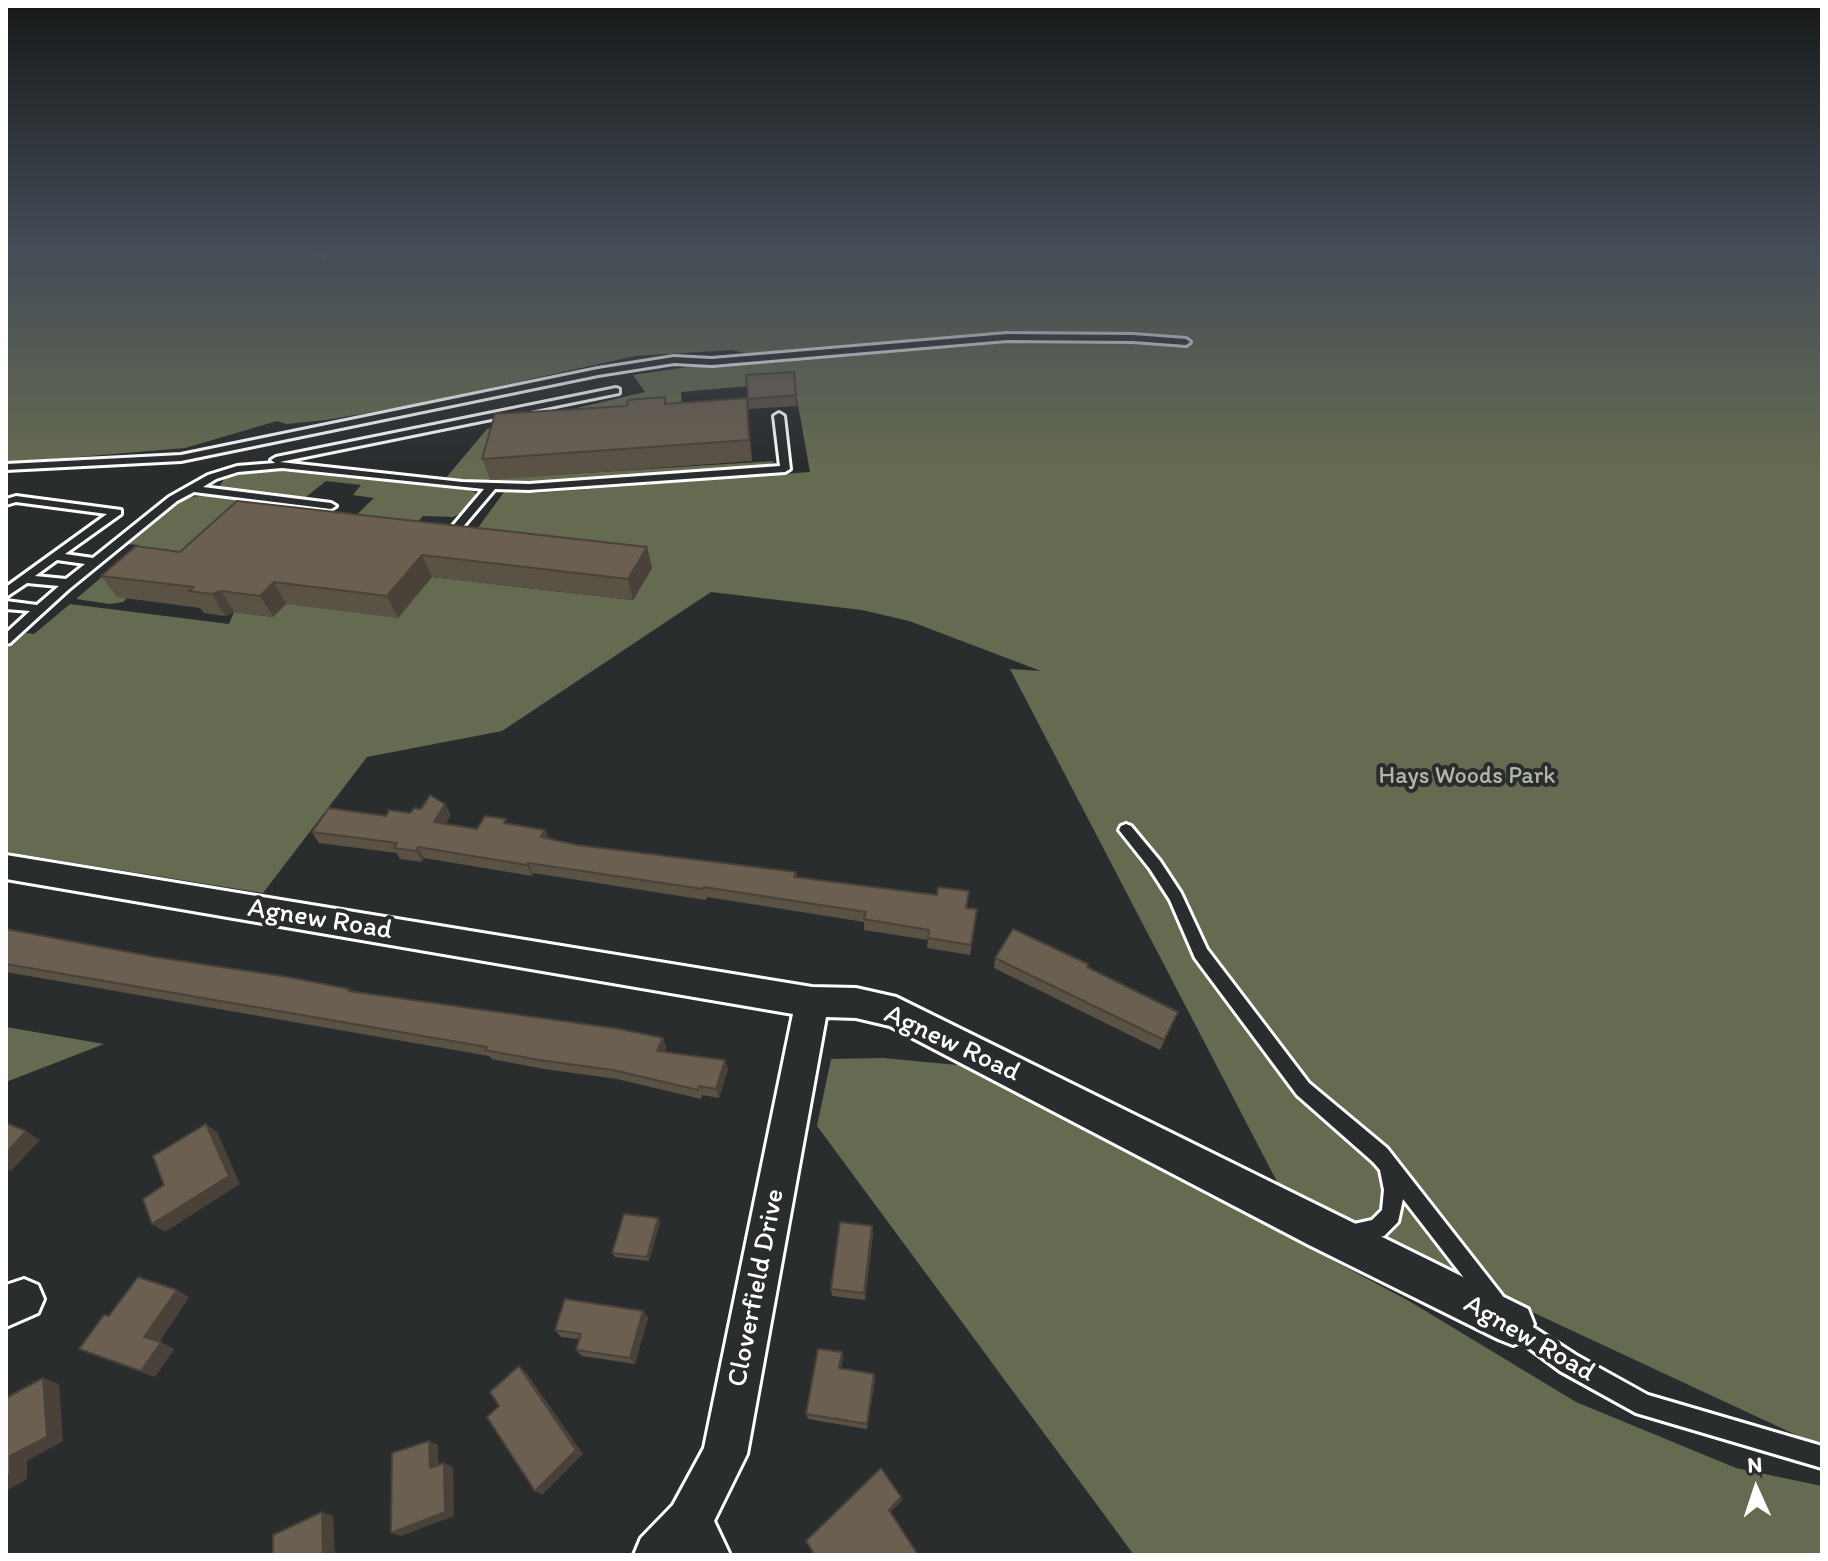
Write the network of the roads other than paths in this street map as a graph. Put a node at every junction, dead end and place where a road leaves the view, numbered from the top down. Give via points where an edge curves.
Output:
1 (1186, 342) dead end
2 (616, 391) dead end
3 (779, 416) dead end
4 (260, 465) junction
5 (6, 467) edge
6 (492, 486) junction
7 (189, 488) junction
8 (6, 502) edge
9 (331, 506) dead end
10 (451, 534) edge
11 (55, 556) junction
12 (95, 562) junction
13 (25, 579) junction
14 (69, 583) junction
15 (6, 593) edge
16 (6, 605) edge
17 (41, 609) junction
18 (6, 640) edge
19 (1126, 830) dead end
20 (6, 867) edge
21 (812, 1002) junction
22 (1380, 1155) junction
23 (1323, 1231) junction
24 (1513, 1324) junction
25 (1822, 1457) edge
26 (698, 1538) edge
27 (658, 1555) edge

1 - 5 lane via 1007,337 712,362 674,360 181,458
2 - 4 lane
3 - 6 lane via 785,469
4 - 6 lane
4 - 7 lane
6 - 10 lane
7 - 9 lane
7 - 12 lane
8 - 11 lane via 117,512
11 - 12 lane
11 - 13 lane
12 - 14 lane
13 - 14 lane
13 - 15 lane
14 - 17 lane
16 - 17 lane
17 - 18 lane
19 - 22 lane via 1176,897 1201,953 1303,1089
20 - 21 street, Agnew Road
21 - 23 street, Agnew Road via 856,1003 896,1012
21 - 26 street, Cloverfield Drive via 725,1454
22 - 23 lane via 1393,1182 1391,1215 1377,1229
22 - 24 lane
23 - 24 street, Agnew Road
24 - 25 lane, Agnew Road via 1568,1363 1644,1405
26 - 27 street, Cloverfield Drive

